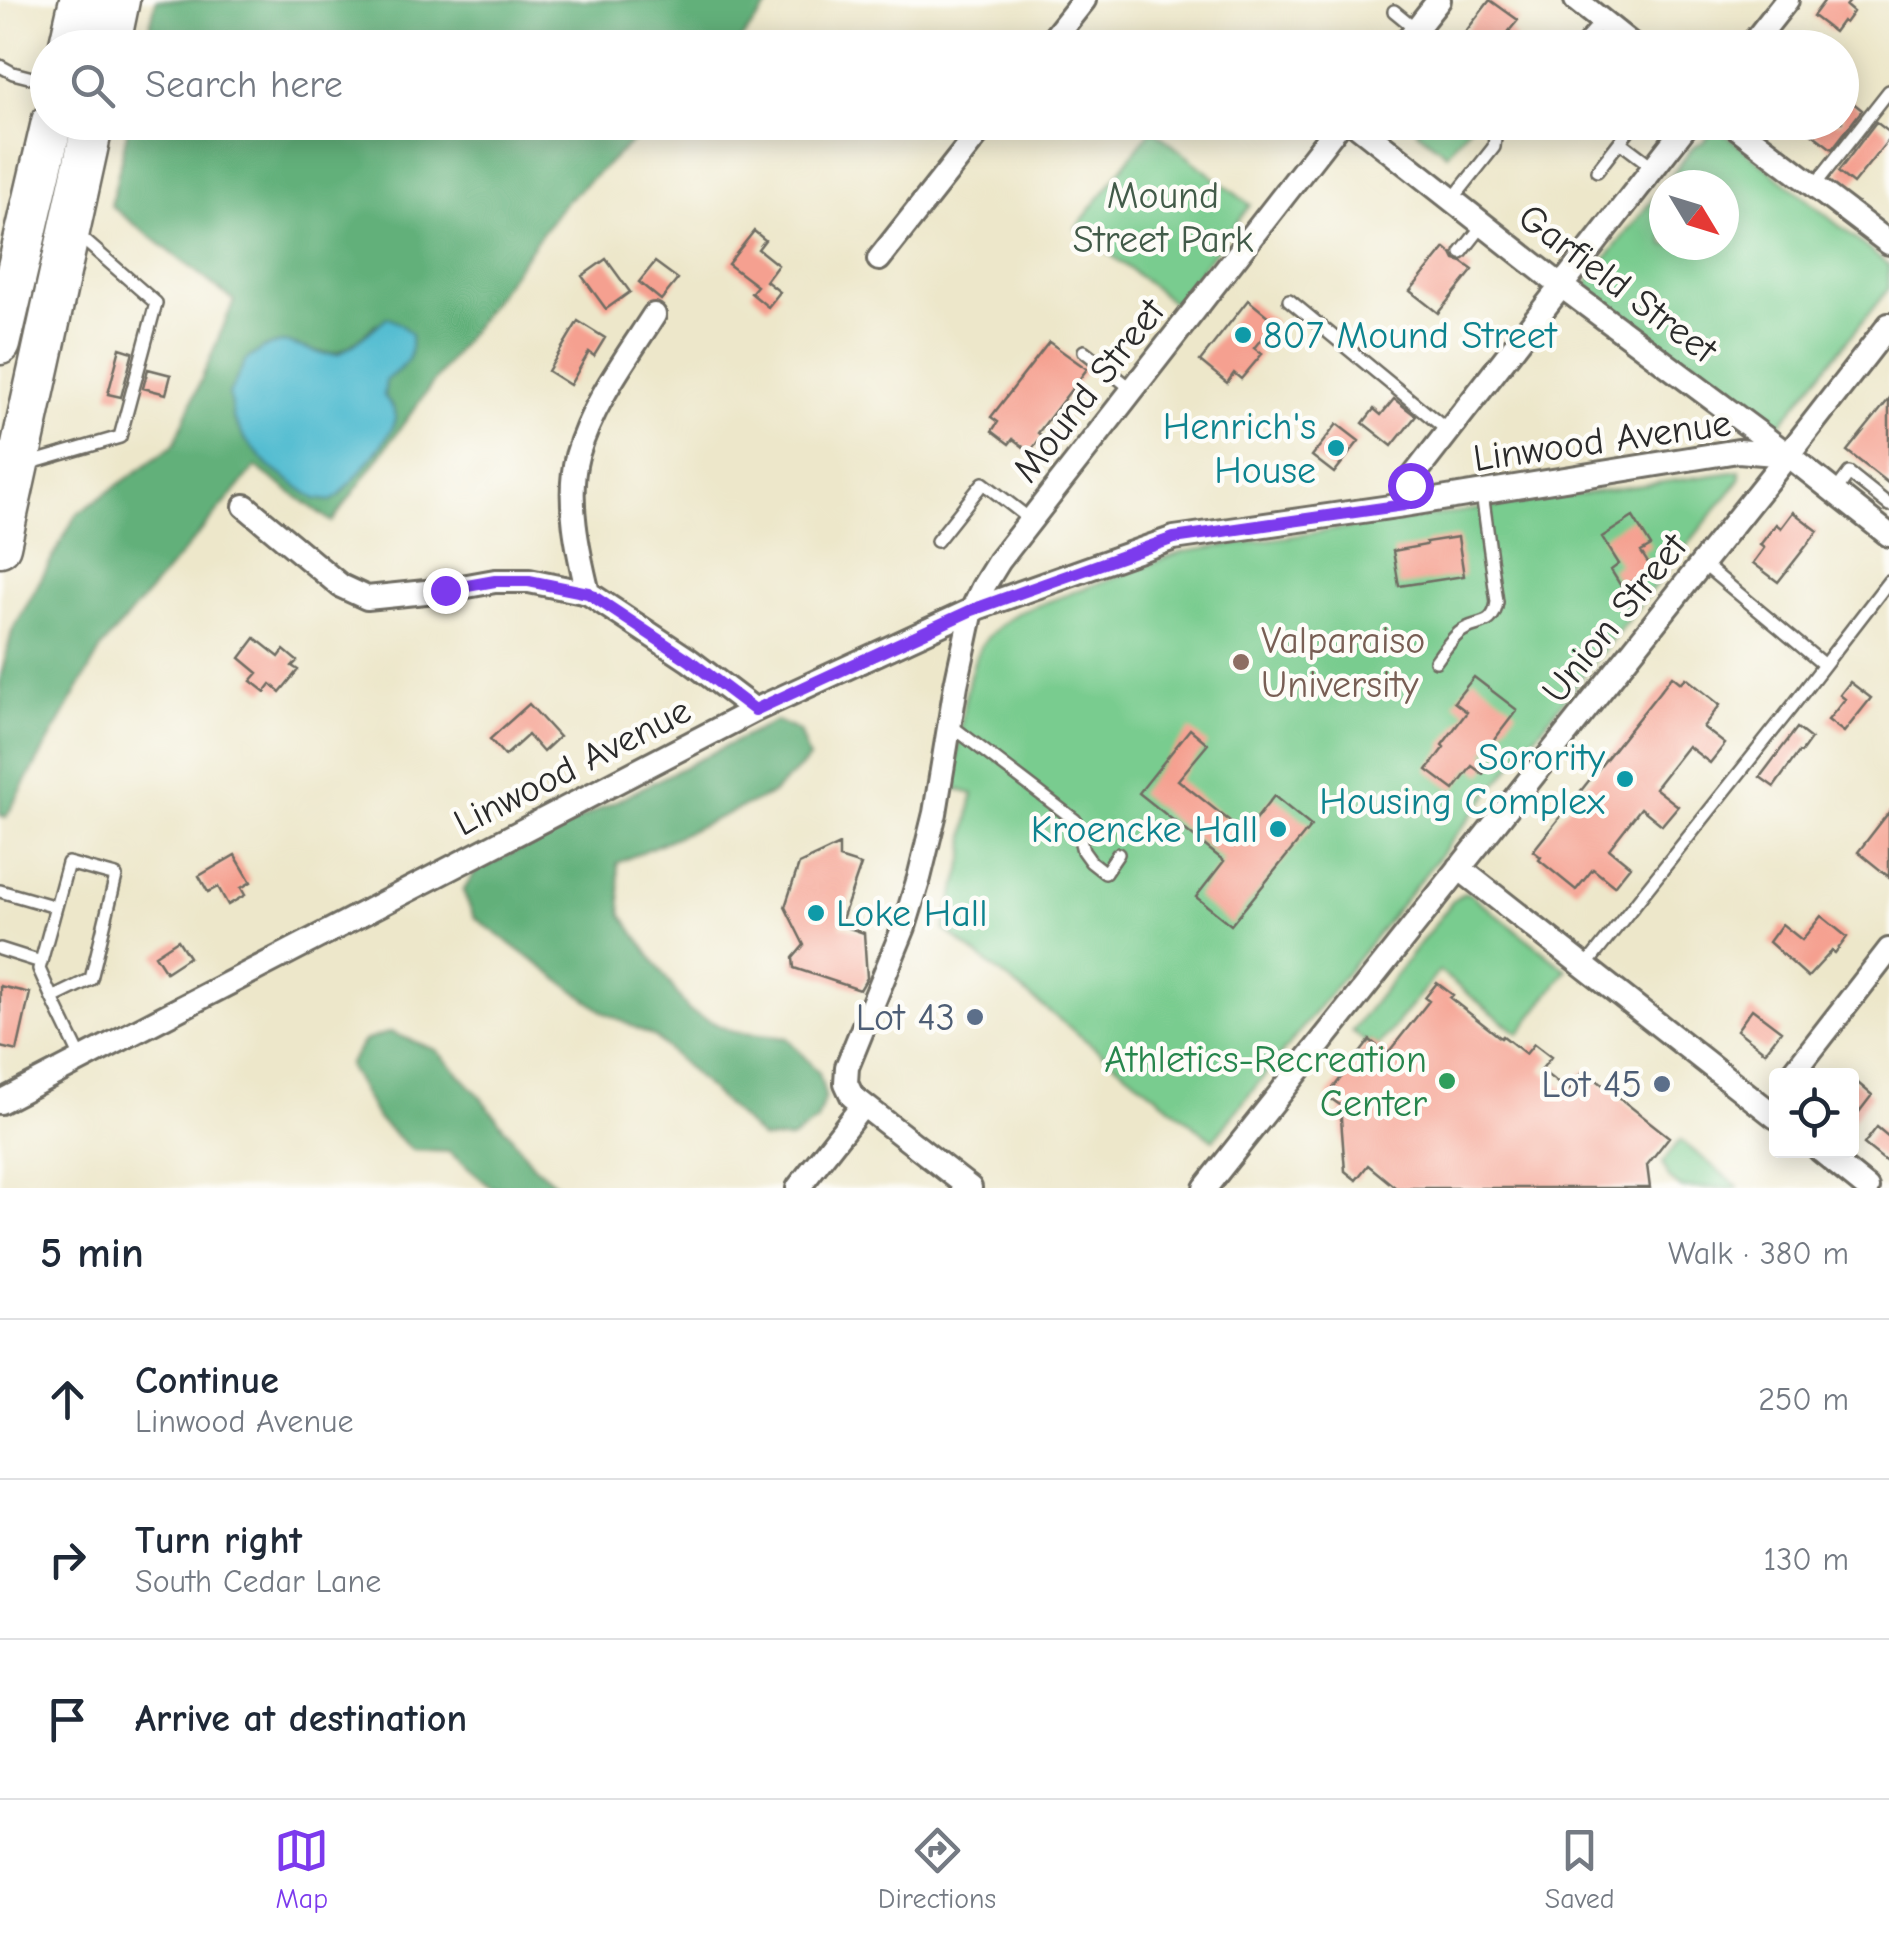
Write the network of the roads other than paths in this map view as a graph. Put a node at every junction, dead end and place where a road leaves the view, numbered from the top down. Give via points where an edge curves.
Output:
1 (80, 0) edge
2 (119, 0) edge
3 (1084, 0) edge
4 (1439, 0) edge
5 (1576, 0) edge
6 (1787, 0) edge
7 (1394, 11) dead end
8 (1602, 21) junction
9 (1416, 28) joint
10 (73, 30) edge
11 (113, 30) edge
12 (1060, 30) edge
13 (1594, 30) edge
14 (1613, 30) edge
15 (1763, 30) edge
16 (0, 66) edge
17 (30, 77) edge
18 (1889, 91) edge
19 (1859, 129) edge
20 (48, 140) edge
21 (89, 140) edge
22 (973, 140) edge
23 (1327, 140) edge
24 (1376, 140) edge
25 (1495, 140) edge
26 (1675, 140) edge
27 (1754, 140) edge
28 (1850, 140) edge
29 (1620, 142) joint
30 (1653, 168) junction
31 (1597, 171) dead end
32 (1814, 186) junction
33 (1452, 200) junction
34 (1484, 225) junction
35 (71, 228) junction
36 (1889, 243) edge
37 (1461, 253) dead end
38 (879, 259) dead end
39 (1560, 285) junction
40 (1289, 300) dead end
41 (654, 314) dead end
42 (1889, 325) edge
43 (0, 344) edge
44 (1084, 352) dead end
45 (1133, 390) junction
46 (1448, 432) junction
47 (1788, 455) junction
48 (18, 467) junction
49 (1482, 492) junction
50 (1834, 492) junction
51 (1404, 505) junction
52 (1889, 505) edge
53 (245, 506) dead end
54 (1031, 520) junction
55 (1889, 535) edge
56 (936, 541) dead end
57 (0, 546) edge
58 (1702, 563) junction
59 (1889, 581) edge
60 (588, 593) junction
61 (972, 610) junction
62 (1436, 660) dead end
63 (1824, 666) junction
64 (755, 710) junction
65 (949, 724) junction
66 (1118, 854) dead end
67 (1459, 868) junction
68 (0, 890) edge
69 (56, 907) junction
70 (0, 950) edge
71 (1889, 950) edge
72 (41, 962) junction
73 (1585, 967) junction
74 (52, 998) junction
75 (82, 1060) junction
76 (1797, 1068) edge
77 (0, 1102) edge
78 (1769, 1103) edge
79 (863, 1105) junction
80 (1830, 1158) edge
81 (798, 1188) edge
82 (970, 1188) edge
83 (1206, 1188) edge
84 (1868, 1188) edge

1 - 10 highway
2 - 11 highway
3 - 12 street
4 - 9 street
5 - 8 street
6 - 15 street
7 - 9 lane
8 - 13 lane
8 - 14 street
16 - 17 lane
18 - 19 lane
20 - 43 highway
21 - 35 highway
22 - 38 street
23 - 45 street, Mound Street
24 - 33 street, Garfield Street
25 - 33 lane
26 - 30 street
27 - 32 street
28 - 32 lane
29 - 30 lane
29 - 31 lane
30 - 39 street
32 - 36 street
33 - 34 street, Garfield Street
34 - 37 lane
34 - 39 street, Garfield Street
35 - 48 highway
35 - 48 lane via 156,303 120,437
39 - 46 street
39 - 47 street, Garfield Street
40 - 46 lane
41 - 60 street via 596,406 576,459 573,506
42 - 47 street, Union Street
44 - 45 lane
45 - 54 street, Mound Street
46 - 51 street via 1412,478
47 - 49 street, Linwood Avenue via 1738,451
47 - 50 street, Garfield Street
47 - 58 street, Union Street
48 - 57 highway
49 - 51 street, Linwood Avenue
49 - 62 lane via 1496,611 1483,624 1462,630
50 - 52 lane via 1849,473
50 - 55 street, Garfield Street
51 - 61 street, Linwood Avenue via 1174,538
53 - 60 street via 341,586 367,598 495,581
54 - 56 lane via 983,483
54 - 61 street, Mound Street
58 - 63 lane
58 - 67 street, Union Street
59 - 63 lane
60 - 64 street
61 - 64 street, Linwood Avenue
61 - 65 street, Mound Street
63 - 73 lane
64 - 75 street, Linwood Avenue
65 - 66 lane via 1075,820 1083,851 1105,873
65 - 79 street, Mound Street via 920,878 847,1067 846,1083
67 - 73 street
67 - 83 street, Union Street
68 - 69 lane
69 - 72 lane
69 - 74 lane via 68,862 116,876 91,979
70 - 72 lane
71 - 76 street
72 - 74 lane
73 - 78 street
74 - 75 lane
75 - 77 street, Linwood Avenue
79 - 81 street
79 - 82 street
80 - 84 street

